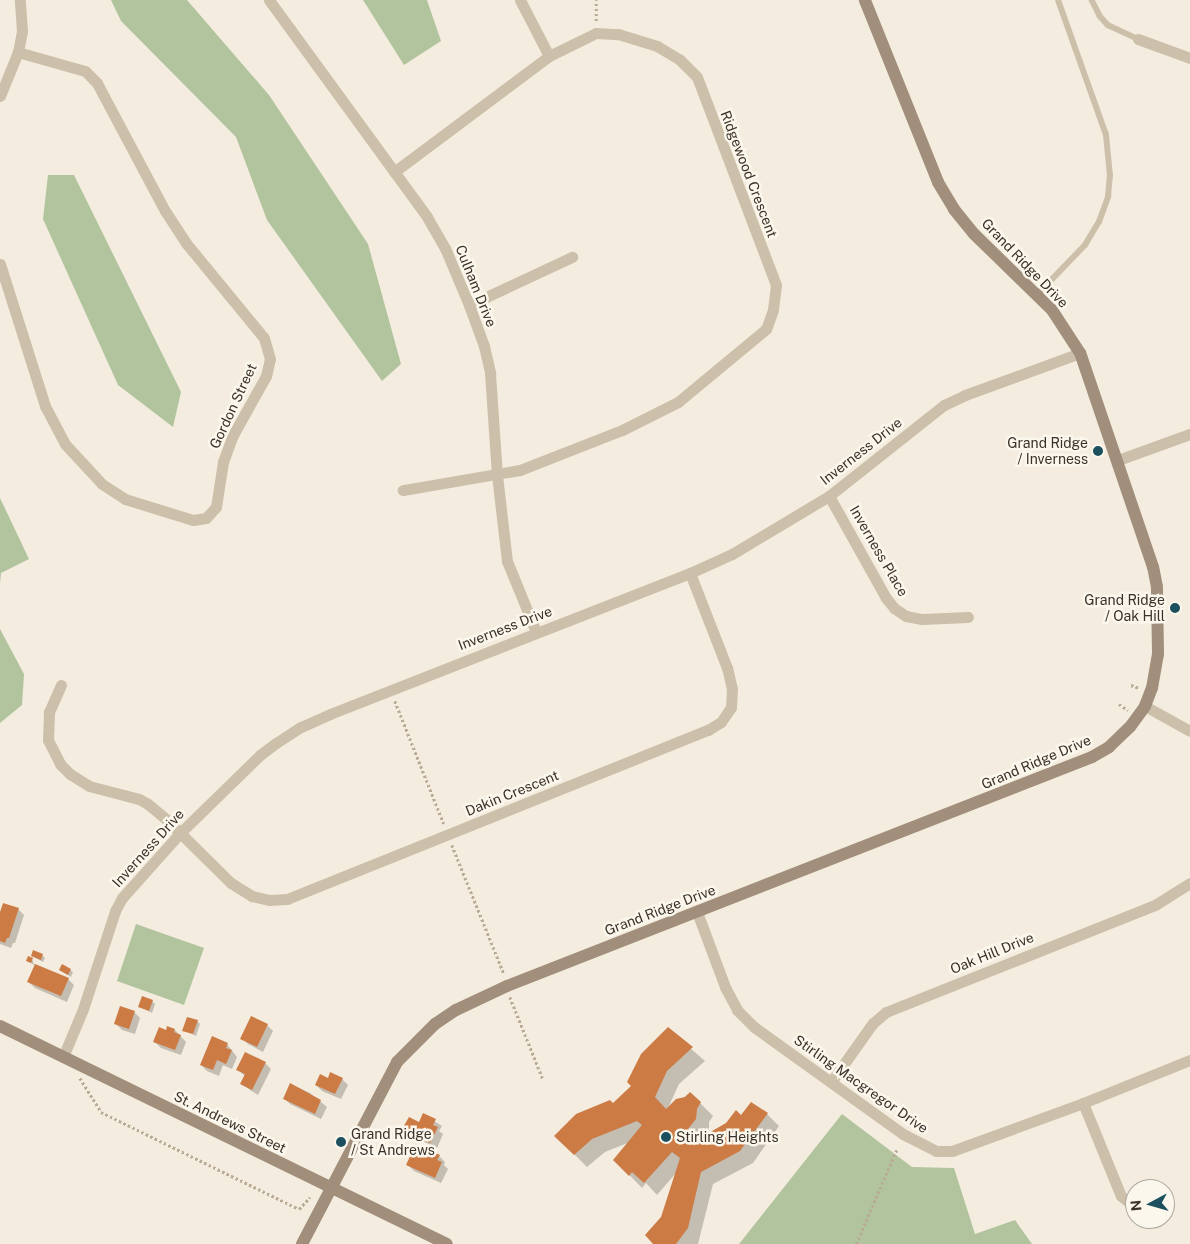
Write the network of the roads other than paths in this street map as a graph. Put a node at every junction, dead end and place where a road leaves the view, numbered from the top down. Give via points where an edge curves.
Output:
1 (20, 0) edge
2 (269, 0) edge
3 (520, 0) edge
4 (865, 0) edge
5 (1058, 0) edge
6 (1092, 0) edge
7 (1138, 39) joint
8 (18, 52) junction
9 (549, 56) junction
10 (1190, 58) edge
11 (0, 96) edge
12 (394, 172) junction
13 (572, 257) dead end
14 (0, 264) edge
15 (1038, 294) junction
16 (469, 305) junction
17 (1080, 353) junction
18 (1190, 434) edge
19 (1118, 460) junction
20 (497, 475) junction
21 (403, 490) dead end
22 (829, 496) junction
23 (690, 573) junction
24 (968, 618) dead end
25 (536, 632) junction
26 (61, 685) dead end
27 (1145, 706) junction
28 (1190, 731) edge
29 (179, 834) junction
30 (1190, 883) edge
31 (696, 912) junction
32 (0, 1026) edge
33 (63, 1057) junction
34 (1190, 1060) edge
35 (831, 1082) junction
36 (1083, 1103) junction
37 (332, 1188) junction
38 (1125, 1199) edge
39 (302, 1244) edge
40 (447, 1244) edge

1 - 8 street via 22,31
2 - 12 street, Culham Drive
3 - 9 street
4 - 15 street, Grand Ridge Drive via 938,182 974,234
5 - 15 lane via 1106,135 1110,176 1108,197 1095,230 1085,245
6 - 7 lane via 1108,25
7 - 10 street
8 - 11 street
8 - 14 street, Gordon Street via 85,71 97,83 170,219 264,338 270,359 266,376 233,435 223,462 216,506 206,518 193,520 125,499 102,484 65,444 45,406
9 - 12 street, Ridgewood Crescent
9 - 20 street, Ridgewood Crescent via 596,34 618,34 657,46 679,58 696,77 776,285 773,310 766,329 678,402 622,430 520,470
12 - 16 street, Culham Drive via 445,248
13 - 16 street
15 - 17 street, Grand Ridge Drive via 1069,333
16 - 20 street, Culham Drive via 490,373
17 - 19 street, Grand Ridge Drive
17 - 22 street, Inverness Drive via 944,405
18 - 19 street
19 - 27 street, Grand Ridge Drive via 1157,587 1158,654
20 - 21 street, Ridgewood Crescent
20 - 25 street, Culham Drive via 507,561
22 - 23 street, Inverness Drive via 732,554
22 - 24 street, Inverness Place via 894,608 906,616 922,619
23 - 25 street, Inverness Drive
23 - 29 street, Dakin Crescent via 732,688 731,707 721,722 708,730 287,899 269,900 252,896 231,884
25 - 29 street, Inverness Drive via 301,728 260,755
26 - 29 street, Dakin Crescent via 49,712 47,727 48,740 60,764 89,786 148,804
27 - 28 street
27 - 31 street, Grand Ridge Drive via 1130,728 1092,757
29 - 33 street, Inverness Drive via 122,898
30 - 35 street, Oak Hill Drive via 1155,905 886,1012 873,1024
31 - 35 street, Stirling Macgregor Drive via 725,987 738,1010 754,1027
31 - 37 street, Grand Ridge Drive via 475,999 435,1024 397,1062
32 - 33 street, St. Andrews Street
33 - 37 street, St. Andrews Street
34 - 36 street, Stirling Macgregor Drive
35 - 36 street, Stirling Macgregor Drive via 903,1134 936,1151 952,1151
36 - 38 street
37 - 39 street, Grand Ridge Drive
37 - 40 street, St. Andrews Street

